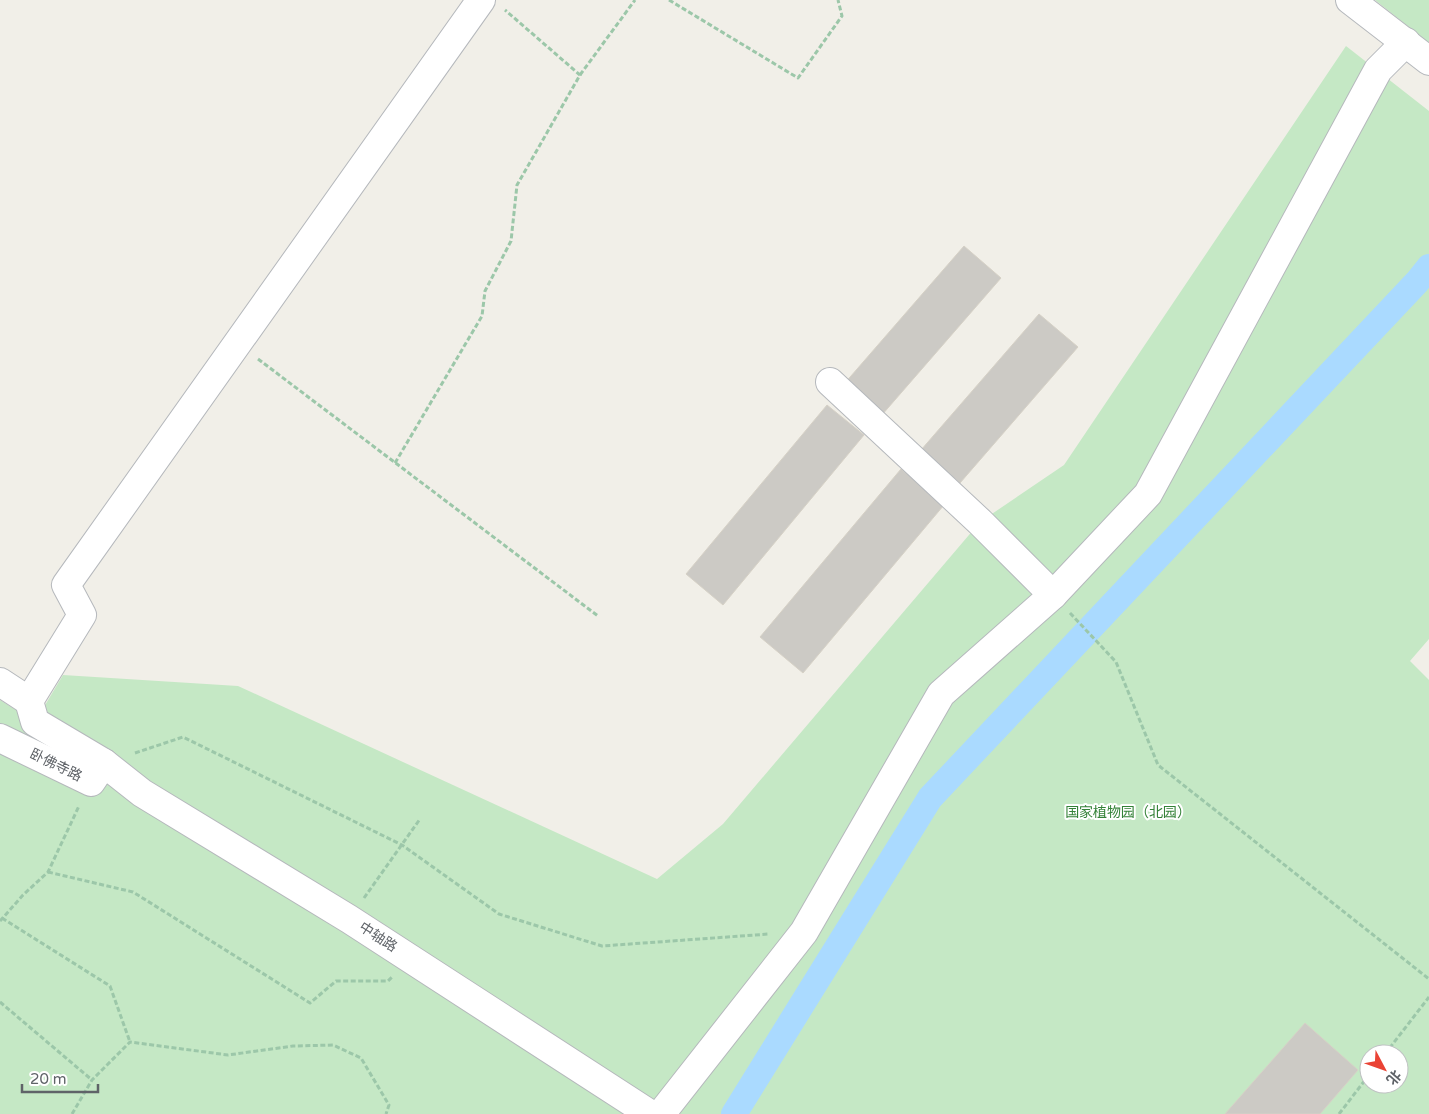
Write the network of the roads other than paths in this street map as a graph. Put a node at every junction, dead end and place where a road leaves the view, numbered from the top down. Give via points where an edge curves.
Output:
1 (1350, 0) edge
2 (490, 3) edge
3 (1406, 42) junction
4 (1429, 62) edge
5 (830, 382) dead end
6 (1053, 595) junction
7 (0, 682) edge
8 (29, 701) junction
9 (0, 738) edge
10 (97, 773) junction
11 (650, 1114) edge
12 (661, 1114) edge

1 - 3 street
2 - 8 street via 237,344 66,585 82,615
3 - 4 street
3 - 6 street via 1378,70 1148,494
5 - 6 street
6 - 12 street via 941,694 804,932
7 - 8 street
8 - 10 street via 35,722
9 - 10 street, 卧佛寺路
10 - 11 street, 中轴路 via 142,793 349,919

